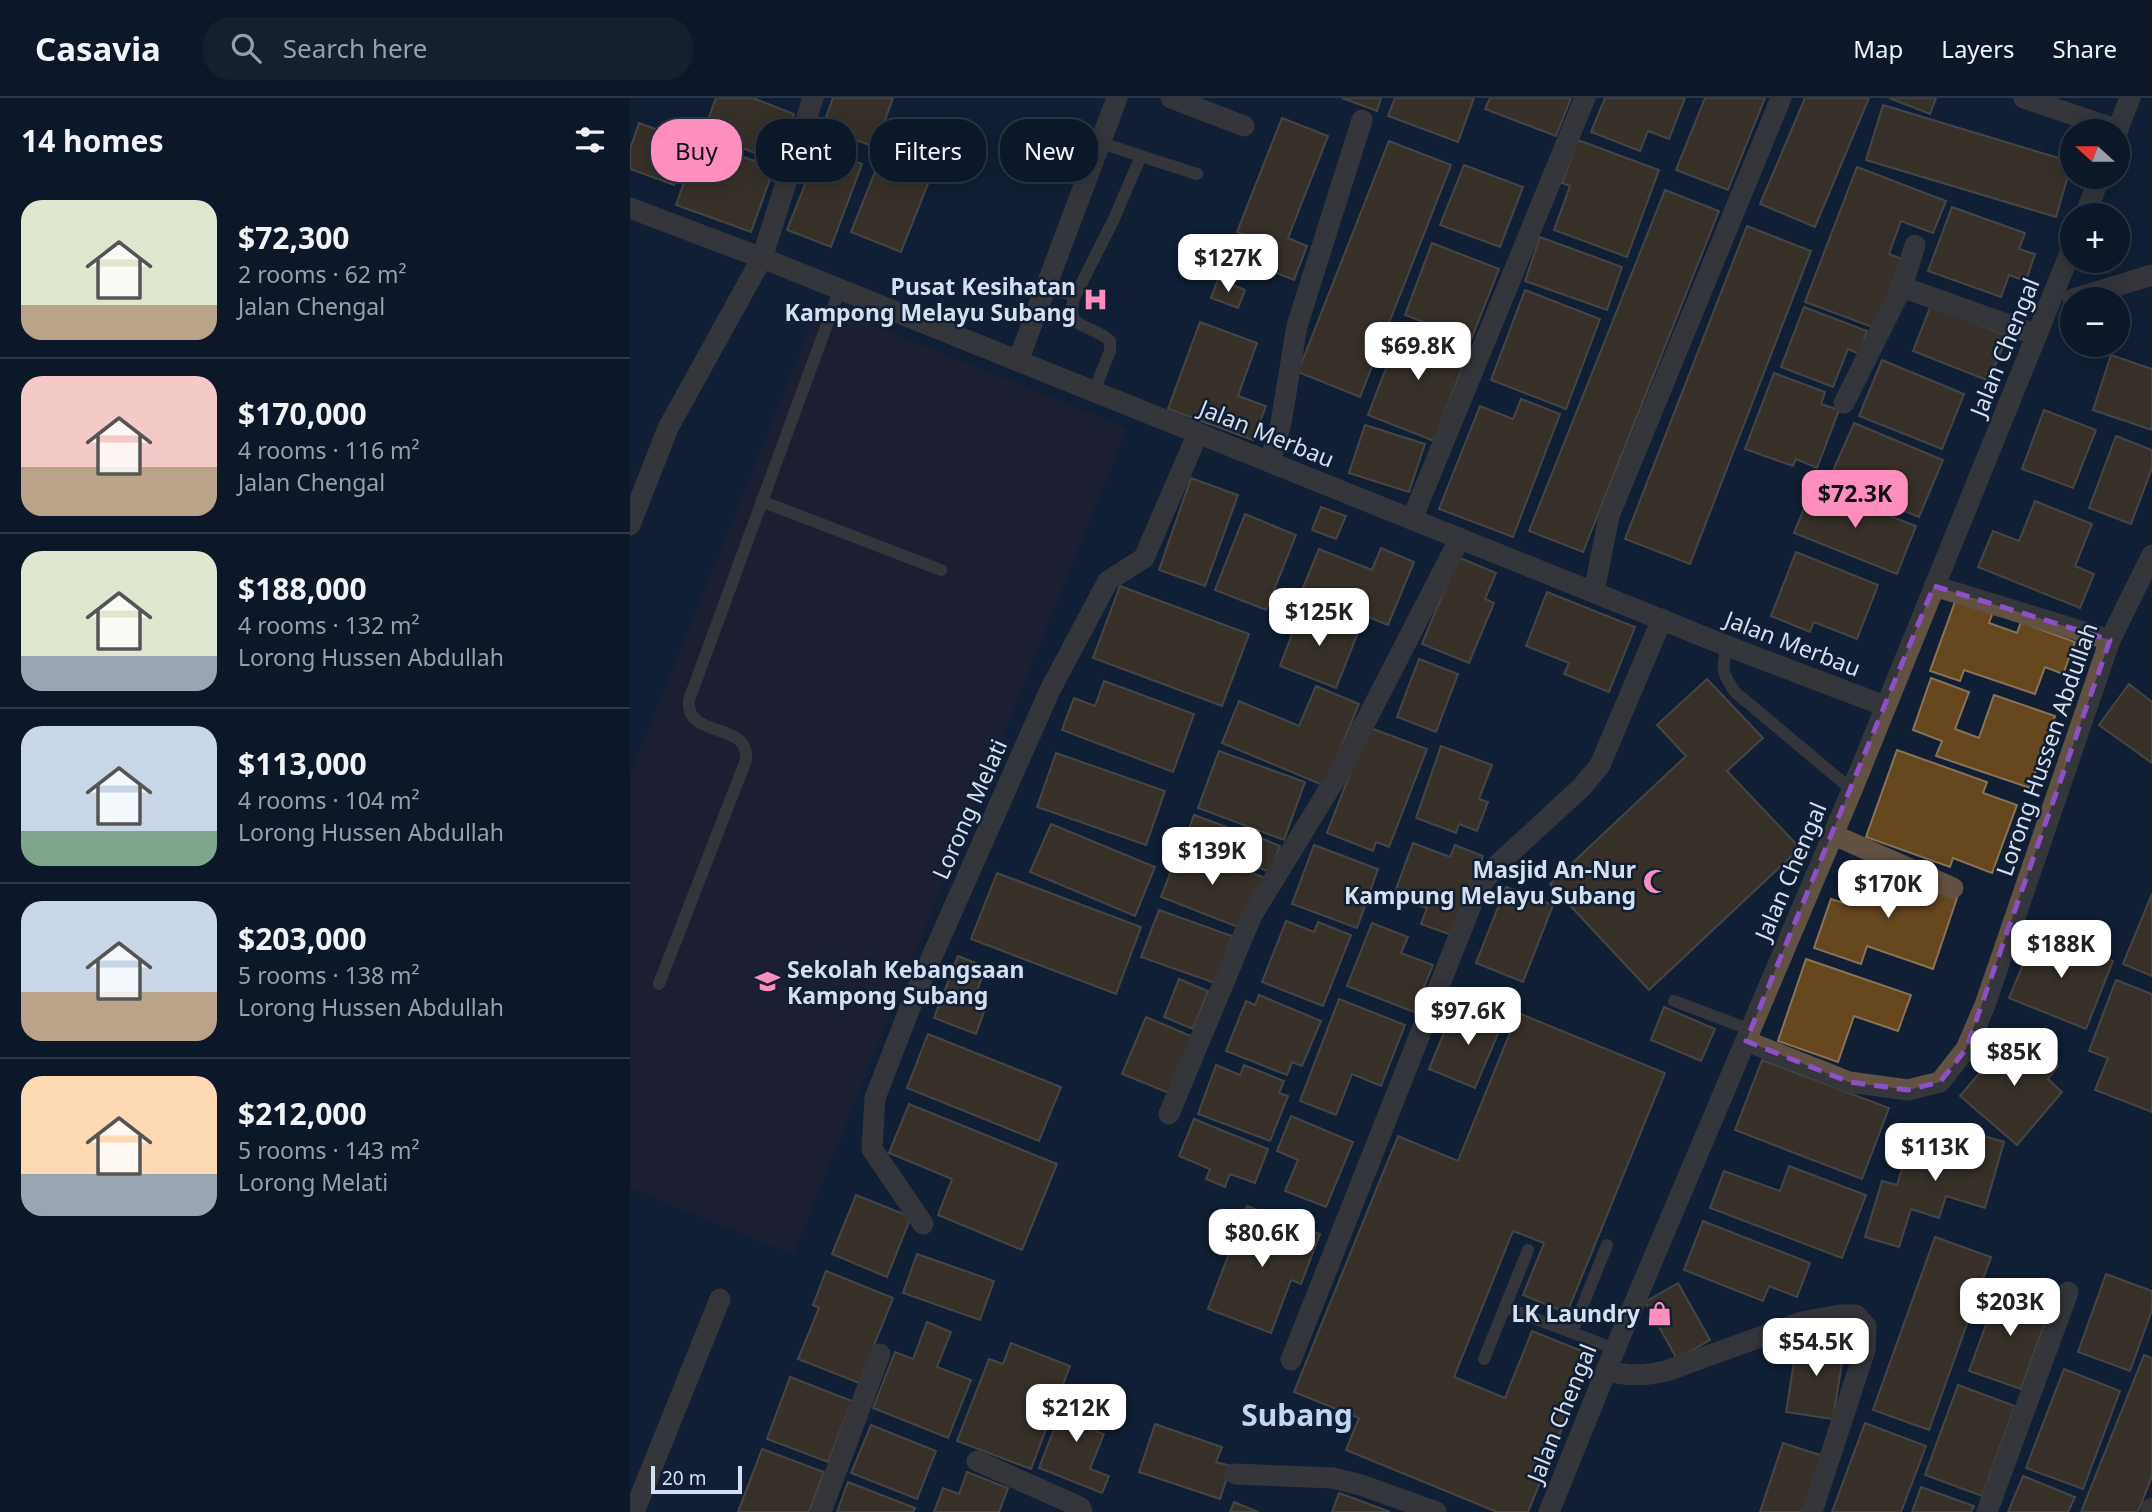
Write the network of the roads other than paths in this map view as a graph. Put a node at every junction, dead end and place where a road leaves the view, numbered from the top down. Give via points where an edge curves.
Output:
1 (813, 98) edge
2 (1117, 98) edge
3 (1171, 98) edge
4 (1584, 98) edge
5 (1781, 98) edge
6 (2024, 98) edge
7 (2130, 98) edge
8 (2085, 119) edge
9 (2121, 119) edge
10 (1362, 120) dead end
11 (1244, 126) dead end
12 (1101, 143) junction
13 (1141, 156) junction
14 (1197, 174) dead end
15 (630, 208) edge
16 (1915, 245) dead end
17 (762, 258) junction
18 (2062, 273) edge
19 (2152, 275) edge
20 (1046, 287) junction
21 (1902, 287) junction
22 (2112, 287) edge
23 (840, 289) junction
24 (1075, 296) junction
25 (2060, 303) edge
26 (2049, 307) junction
27 (2038, 335) junction
28 (1018, 361) junction
29 (1094, 391) junction
30 (1844, 403) dead end
31 (1198, 433) junction
32 (1270, 462) junction
33 (761, 501) junction
34 (1412, 519) junction
35 (630, 525) edge
36 (1460, 538) junction
37 (2152, 555) edge
38 (942, 570) dead end
39 (1934, 586) junction
40 (1594, 592) junction
41 (1662, 619) junction
42 (2110, 640) junction
43 (1727, 646) junction
44 (1885, 706) junction
45 (1852, 790) junction
46 (1834, 835) junction
47 (1953, 888) dead end
48 (659, 984) dead end
49 (1674, 1001) dead end
50 (1749, 1036) junction
51 (1169, 1114) dead end
52 (923, 1224) dead end
53 (1607, 1245) dead end
54 (1528, 1251) dead end
55 (2068, 1292) dead end
56 (720, 1299) dead end
57 (1505, 1307) junction
58 (1572, 1332) junction
59 (1615, 1349) junction
60 (880, 1354) dead end
61 (1484, 1359) dead end
62 (1291, 1360) dead end
63 (1606, 1371) junction
64 (977, 1461) dead end
65 (1235, 1474) dead end
66 (634, 1512) edge
67 (821, 1512) edge
68 (1082, 1512) edge
69 (1436, 1512) edge
70 (1549, 1512) edge
71 (1812, 1512) edge
72 (1987, 1512) edge

1 - 17 street
2 - 12 street
3 - 11 street
4 - 34 street
5 - 40 street via 1609,516
6 - 8 street
7 - 9 street
10 - 32 street via 1297,326
12 - 13 lane
12 - 20 street
13 - 14 lane
13 - 24 lane
15 - 17 street, Jalan Merbau
16 - 21 street
17 - 23 street, Jalan Merbau
17 - 35 street via 668,428
18 - 26 street, Jalan Chengal
19 - 22 street
20 - 24 lane
20 - 28 street
21 - 27 street
21 - 30 street
23 - 28 street, Jalan Merbau
23 - 33 lane
24 - 29 lane via 1072,317 1110,341
25 - 26 street
26 - 27 street, Jalan Chengal
27 - 39 street, Jalan Chengal
28 - 29 street, Jalan Merbau
29 - 31 street, Jalan Merbau
31 - 32 street, Jalan Merbau
31 - 52 street, Lorong Melati via 1144,558 1108,581 1050,690 915,995 875,1098 872,1149
32 - 34 street, Jalan Merbau
33 - 38 lane
33 - 48 lane via 688,709 699,724 743,742 746,760
34 - 36 street, Jalan Merbau
36 - 40 street, Jalan Merbau
36 - 51 street via 1339,773 1252,915
37 - 42 street, Lorong Hussen Abdullah
39 - 42 street
39 - 44 street, Jalan Chengal
40 - 41 street, Jalan Merbau
41 - 43 street, Jalan Merbau
41 - 62 street via 1600,765 1478,888
42 - 50 street, Lorong Hussen Abdullah via 1985,1005 1966,1049 1940,1082 1908,1090 1849,1082
43 - 44 street, Jalan Merbau
43 - 45 lane via 1722,669 1735,692
44 - 45 street, Jalan Chengal
45 - 46 street, Jalan Chengal
46 - 47 street
46 - 50 street, Jalan Chengal
49 - 50 lane
50 - 59 street, Jalan Chengal
53 - 58 lane
54 - 57 lane
55 - 72 street
56 - 66 street
57 - 58 lane
57 - 61 lane
58 - 59 lane
59 - 63 street, Jalan Chengal
60 - 67 street
63 - 70 street, Jalan Chengal
63 - 71 street via 1629,1376 1657,1373 1802,1322 1856,1315 1866,1326 1865,1350
64 - 68 street via 1080,1507
65 - 69 street via 1333,1478

